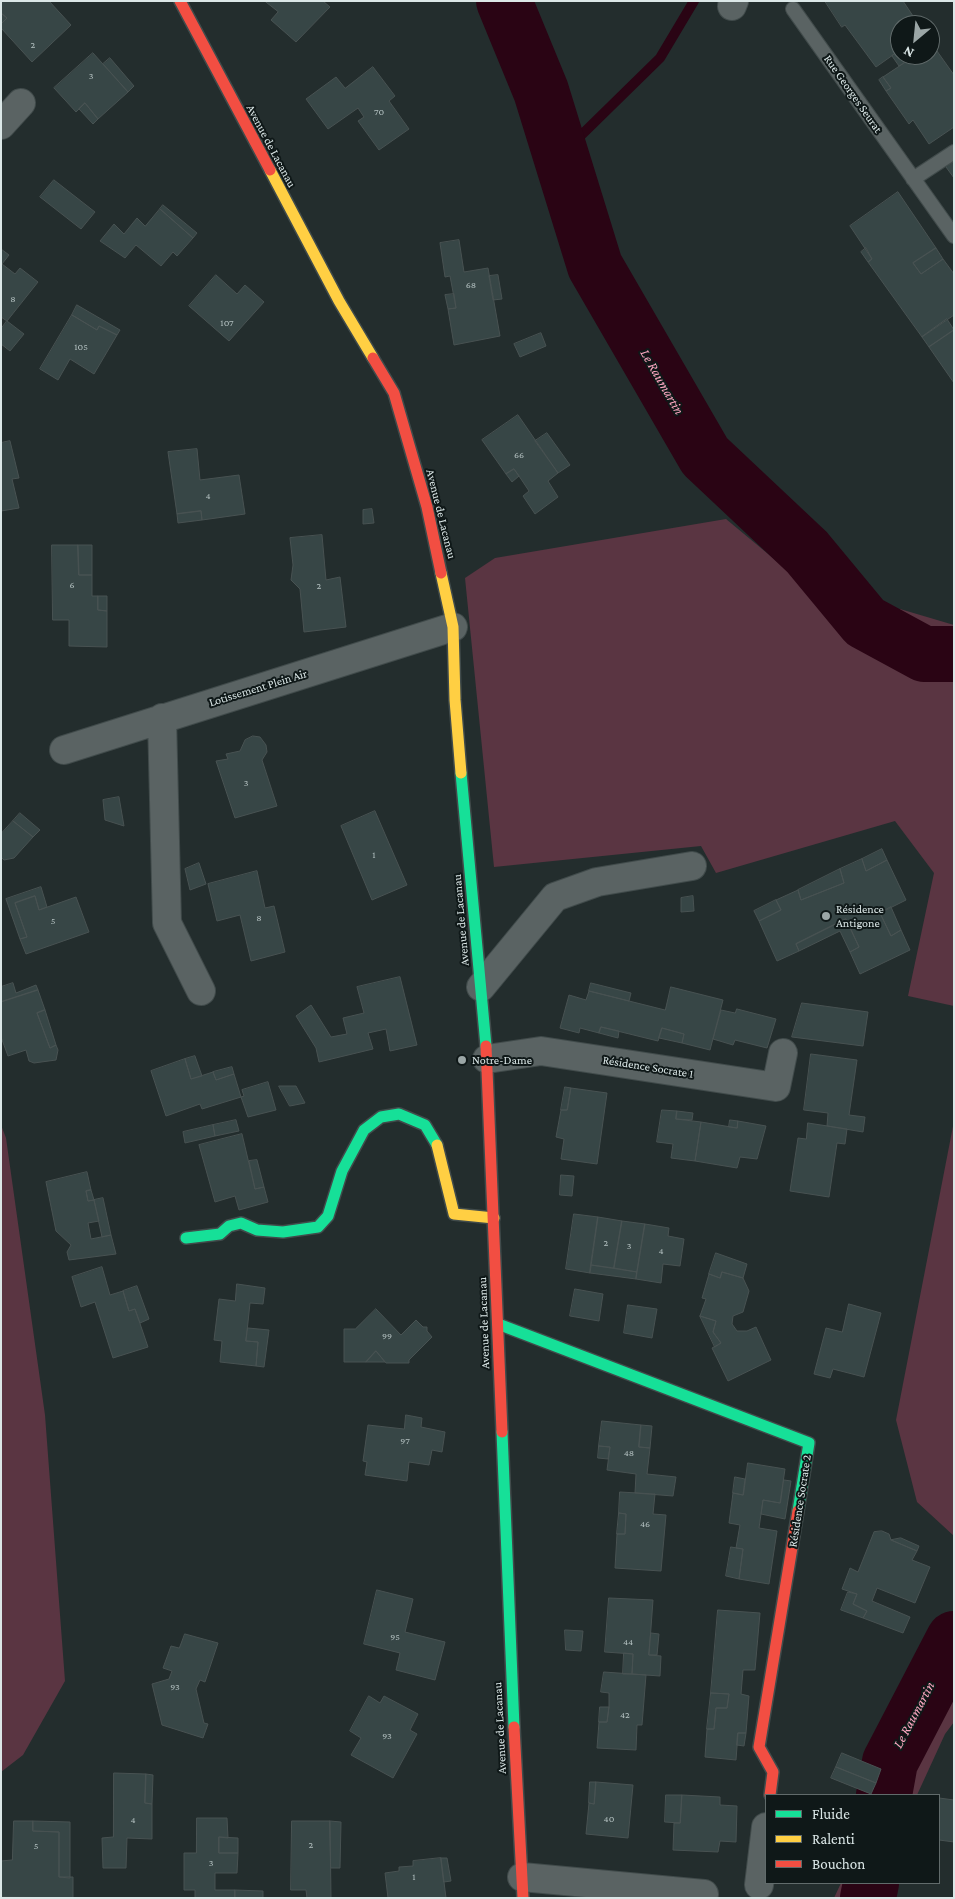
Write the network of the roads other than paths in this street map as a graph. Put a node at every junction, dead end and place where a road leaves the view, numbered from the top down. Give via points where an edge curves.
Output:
1 (180, 1) edge
2 (793, 9) dead end
3 (21, 103) dead end
4 (1, 124) edge
5 (954, 152) edge
6 (913, 179) junction
7 (954, 236) edge
8 (453, 626) junction
9 (162, 718) junction
10 (64, 750) dead end
11 (692, 866) dead end
12 (481, 987) junction
13 (201, 991) dead end
14 (783, 1054) dead end
15 (487, 1059) junction
16 (494, 1218) junction
17 (186, 1238) dead end
18 (498, 1324) junction
19 (770, 1794) edge
20 (765, 1835) edge
21 (759, 1886) dead end
22 (523, 1888) edge
23 (704, 1894) dead end

1 - 8 street, Avenue de Lacanau via 339,300 394,393 427,507
2 - 6 lane, Rue Georges Seurat
3 - 4 street
5 - 6 lane
6 - 7 lane, Rue Georges Seurat
8 - 9 street, Lotissement Plein Air
8 - 12 street, Avenue de Lacanau via 455,700
9 - 10 street, Lotissement Plein Air
9 - 13 street via 167,923
11 - 12 street via 597,882 555,897
12 - 15 street, Avenue de Lacanau
14 - 15 street, Résidence Socrate 1 via 776,1086 541,1051
15 - 16 street, Avenue de Lacanau
16 - 17 street via 454,1214 440,1149 425,1125 399,1114 381,1117 364,1130 342,1171 328,1216 318,1227 283,1232 258,1230 241,1223 228,1226 220,1234
16 - 18 street, Avenue de Lacanau
18 - 19 street, Résidence Socrate 2 via 809,1443 759,1747 773,1772
18 - 22 street, Avenue de Lacanau
20 - 21 street
22 - 23 street

